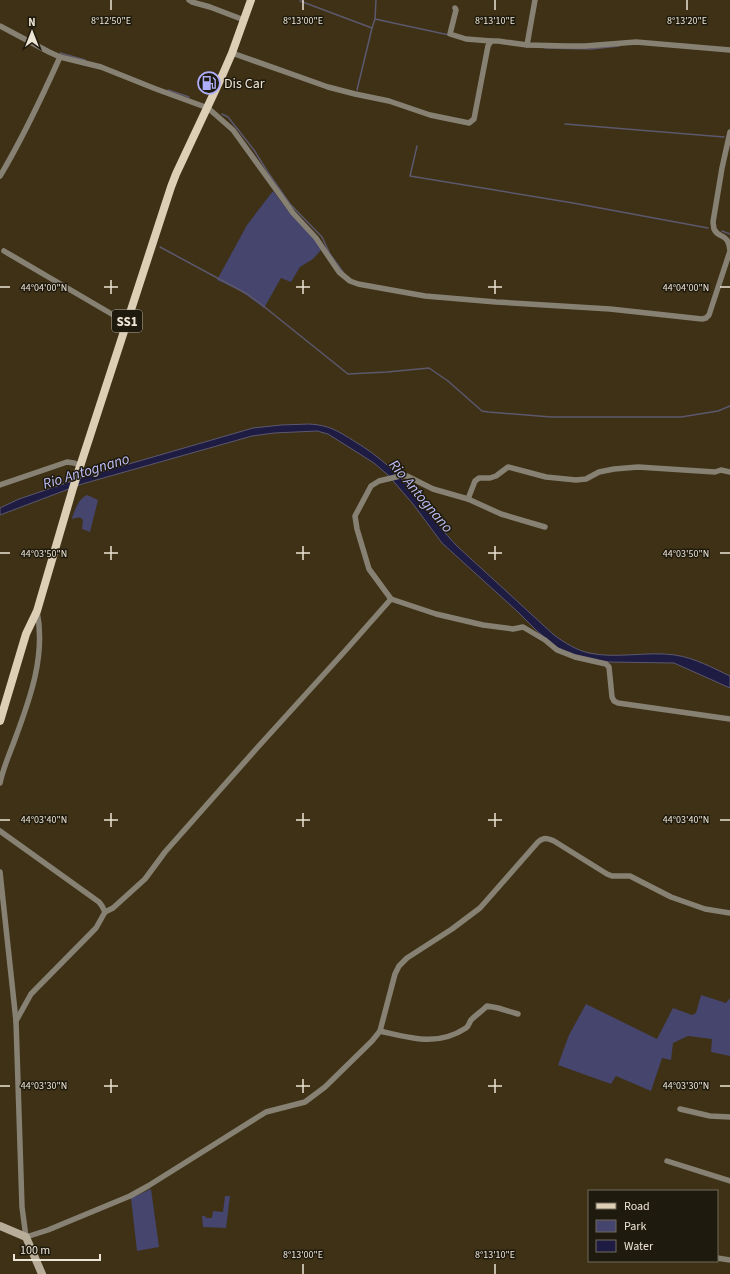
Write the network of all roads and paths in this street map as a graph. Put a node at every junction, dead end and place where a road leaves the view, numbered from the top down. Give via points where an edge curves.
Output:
1 (189, 0) edge
2 (251, 0) edge
3 (535, 0) edge
4 (455, 8) dead end
5 (244, 20) junction
6 (0, 26) edge
7 (491, 42) junction
8 (527, 45) junction
9 (730, 50) edge
10 (232, 53) junction
11 (60, 56) junction
12 (208, 108) junction
13 (730, 132) edge
14 (0, 176) edge
15 (4, 251) dead end
16 (127, 323) junction
17 (80, 467) junction
18 (730, 472) edge
19 (0, 485) edge
20 (468, 499) junction
21 (545, 527) dead end
22 (391, 598) junction
23 (37, 611) junction
24 (730, 719) edge
25 (0, 721) edge
26 (0, 783) edge
27 (0, 830) edge
28 (0, 872) edge
29 (104, 912) junction
30 (730, 913) edge
31 (518, 1014) dead end
32 (16, 1021) junction
33 (380, 1031) junction
34 (680, 1109) dead end
35 (730, 1117) edge
36 (667, 1161) dead end
37 (730, 1181) edge
38 (0, 1226) edge
39 (26, 1237) junction
40 (718, 1258) edge
41 (730, 1260) edge
42 (42, 1274) edge

1 - 5 street
2 - 5 main road, SS1
3 - 8 street
4 - 7 street via 450,34
5 - 10 main road, SS1
6 - 11 street
7 - 8 street
7 - 10 street via 488,46 474,119 469,123 328,87
8 - 9 street via 585,46 636,42
10 - 12 main road, SS1
11 - 12 street via 101,67
11 - 14 street via 19,144
12 - 13 street via 233,130 339,272 354,283 425,296 610,309 702,319 709,315 730,251 726,238 714,229 713,222
12 - 16 main road, SS1 via 176,174
15 - 16 street
16 - 17 main road, SS1
17 - 19 street via 67,462
17 - 23 main road, SS1
18 - 20 street via 638,467 599,472 586,479 576,480 546,477 508,467 496,476 475,481
20 - 21 street via 501,514
20 - 22 street via 433,489 407,476 386,479 371,486 355,516 357,529 369,569
22 - 24 street via 436,614 483,625 523,627 557,650 606,664 609,667 612,697 618,703
22 - 29 street via 257,748 145,879 113,908
23 - 25 main road, SS1 via 26,634
23 - 26 street via 39,651 32,692
27 - 29 street via 98,902
28 - 32 street
29 - 32 street via 96,928 32,994
30 - 33 street via 705,909 671,897 630,876 607,874 554,841 543,838 480,908 452,930 406,958 399,966
31 - 33 street via 487,1006 468,1026 455,1034 438,1039 407,1037
32 - 39 street via 22,1207
33 - 39 street via 325,1088 309,1100 266,1112 130,1196
34 - 35 street via 710,1116
36 - 37 street
38 - 39 street
39 - 42 street
40 - 41 street

